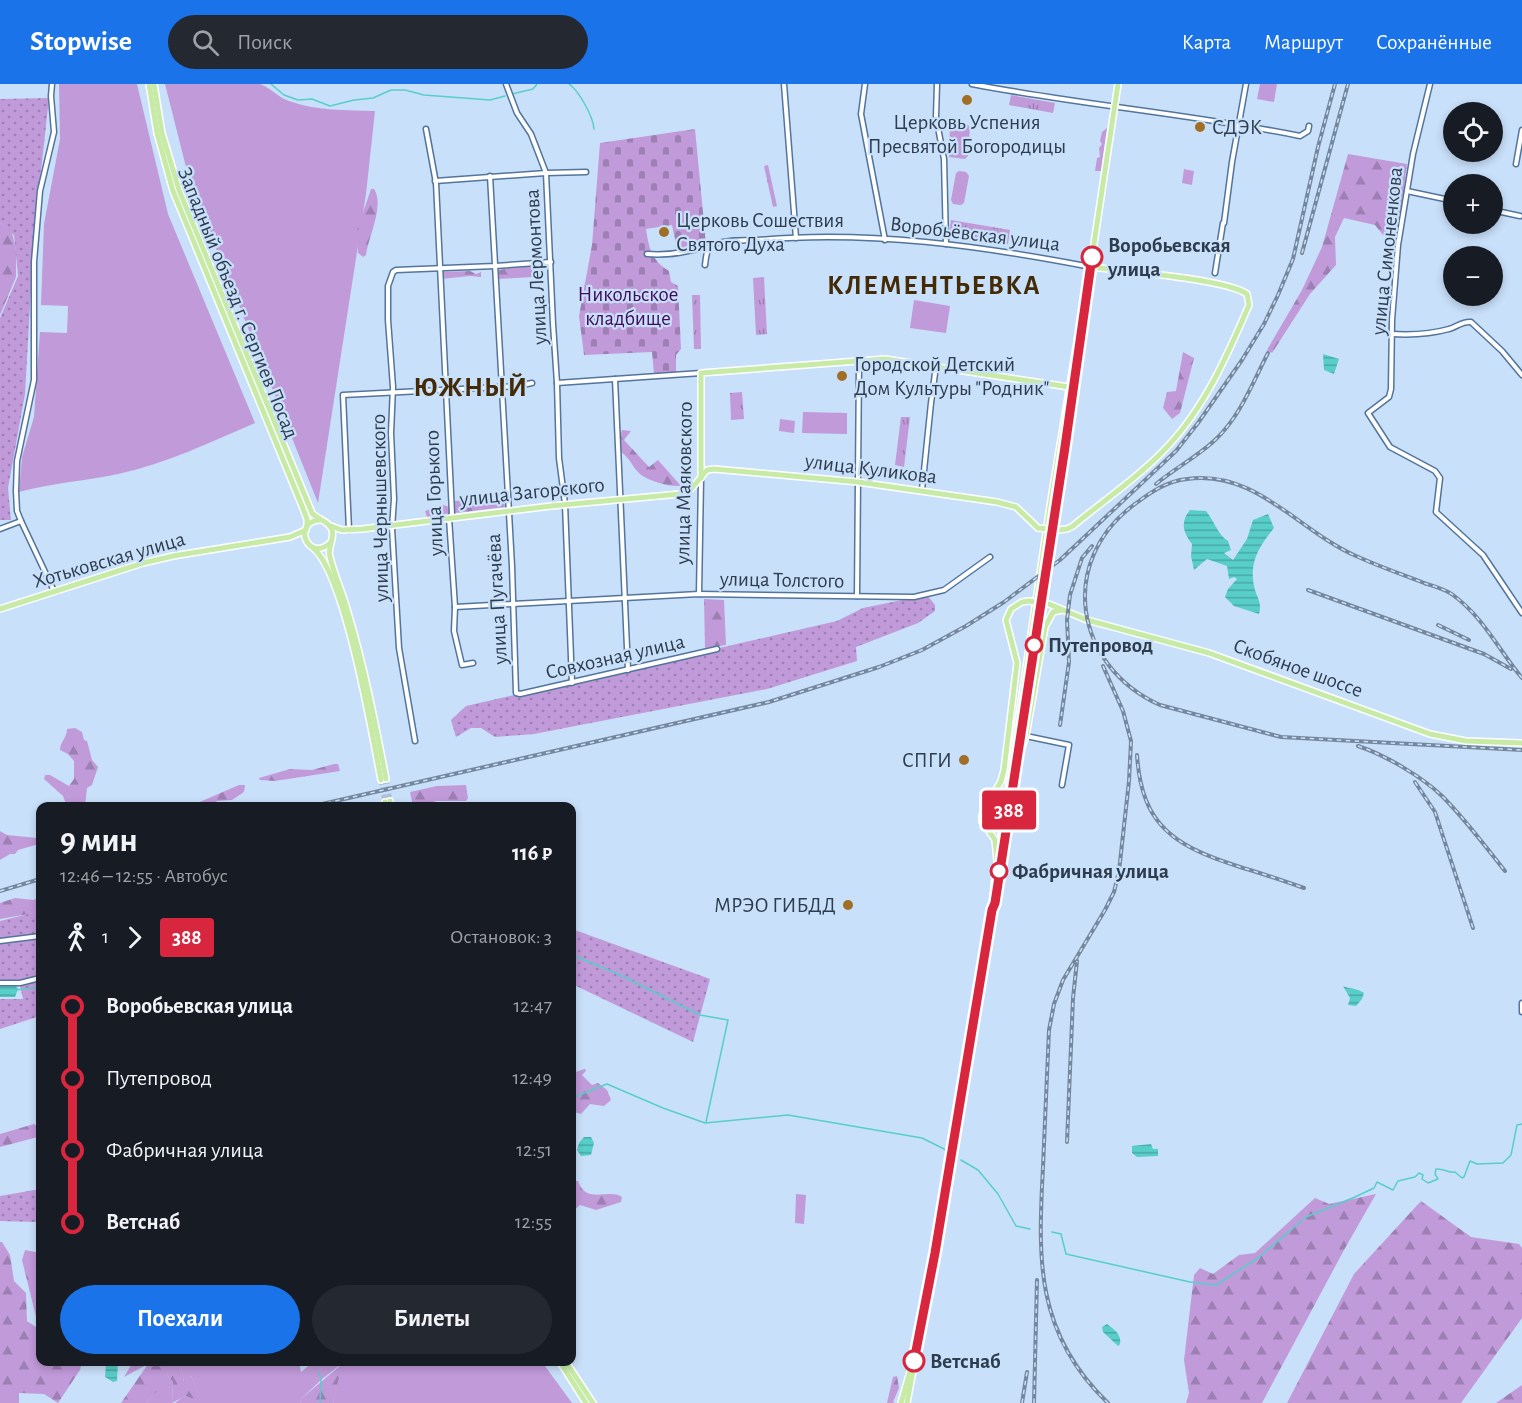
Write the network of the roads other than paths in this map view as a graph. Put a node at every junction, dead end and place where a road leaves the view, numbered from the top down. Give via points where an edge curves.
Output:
1 (52, 84) edge
2 (507, 84) edge
3 (784, 84) edge
4 (865, 84) edge
5 (937, 84) edge
6 (972, 84) edge
7 (1118, 84) edge
8 (1246, 84) edge
9 (1430, 84) edge
10 (152, 86) edge
11 (1115, 107) junction
12 (1239, 125) junction
13 (1309, 126) dead end
14 (426, 129) dead end
15 (1522, 130) edge
16 (1516, 164) dead end
17 (586, 172) dead end
18 (546, 173) junction
19 (490, 176) junction
20 (435, 181) junction
21 (1407, 191) junction
22 (1443, 199) edge
23 (1503, 212) edge
24 (1520, 216) dead end
25 (796, 238) junction
26 (885, 240) junction
27 (946, 244) junction
28 (708, 248) junction
29 (647, 254) dead end
30 (551, 262) junction
31 (705, 265) dead end
32 (495, 266) junction
33 (1090, 267) junction
34 (439, 269) junction
35 (1215, 273) dead end
36 (1392, 334) junction
37 (859, 362) junction
38 (936, 366) junction
39 (701, 373) junction
40 (1522, 375) edge
41 (615, 379) junction
42 (532, 383) dead end
43 (557, 383) junction
44 (501, 387) junction
45 (1069, 387) junction
46 (444, 390) junction
47 (393, 392) junction
48 (700, 479) junction
49 (858, 482) junction
50 (920, 490) junction
51 (620, 500) junction
52 (565, 504) junction
53 (507, 510) junction
54 (449, 518) junction
55 (21, 521) junction
56 (322, 521) junction
57 (330, 525) junction
58 (392, 525) junction
59 (1036, 526) joint
60 (0, 529) edge
61 (306, 529) junction
62 (362, 529) junction
63 (349, 530) junction
64 (264, 540) junction
65 (306, 541) junction
66 (331, 542) junction
67 (313, 548) junction
68 (990, 557) dead end
69 (54, 591) junction
70 (699, 594) junction
71 (857, 596) junction
72 (625, 598) junction
73 (568, 601) junction
74 (512, 605) junction
75 (455, 607) junction
76 (0, 609) edge
77 (1065, 610) junction
78 (1522, 613) edge
79 (1033, 633) junction
80 (717, 649) dead end
81 (473, 663) dead end
82 (628, 670) junction
83 (572, 683) junction
84 (520, 694) joint
85 (1026, 736) junction
86 (415, 741) dead end
87 (1522, 743) edge
88 (1014, 778) junction
89 (1062, 785) dead end
90 (1005, 806) junction
91 (982, 821) junction
92 (1004, 828) junction
93 (997, 861) junction
94 (992, 910) junction
95 (36, 936) edge
96 (0, 941) edge
97 (36, 979) edge
98 (0, 983) edge
99 (1522, 1003) edge
100 (1522, 1012) edge
101 (914, 1361) junction
102 (563, 1366) edge
103 (569, 1366) edge
104 (586, 1403) edge
105 (593, 1403) edge
106 (901, 1403) edge
107 (907, 1403) edge

1 - 55 street via 54,132 40,191 35,242 34,380 17,461 15,491
2 - 18 street, улица Лермонтова
3 - 25 street
4 - 26 street via 861,114
5 - 27 street
6 - 11 street
7 - 11 main road
8 - 12 street
9 - 21 street, улица Симоненкова
10 - 56 main road, Западный объезд г. Сергиев Посад via 179,190 312,513
10 - 61 main road, Западный объезд г. Сергиев Посад via 162,156 173,191 306,515
11 - 12 street
11 - 33 main road
12 - 13 street via 1300,136
12 - 35 street
14 - 20 street, улица Горького
15 - 16 street
17 - 18 street
18 - 19 street
18 - 30 street, улица Лермонтова
19 - 20 street
19 - 32 street, улица Пугачёва
20 - 34 street, улица Горького
21 - 22 street
21 - 36 street, улица Симоненкова via 1398,244
23 - 24 street
25 - 26 street, Воробьёвская улица via 847,236
25 - 28 street, Воробьёвская улица via 720,243
26 - 27 street, Воробьёвская улица
27 - 33 street, Воробьёвская улица
28 - 29 street, Воробьёвская улица
28 - 31 street
30 - 32 street
30 - 43 street, улица Лермонтова
32 - 34 street
32 - 44 street, улица Пугачёва
33 - 45 main road
33 - 59 main road, Воробьёвская улица, bridge via 1211,283 1242,291 1250,305 1204,398 1166,448 1072,526 1057,530
33 - 79 main road
34 - 46 street, улица Горького
34 - 47 street, улица Чернышевского via 396,270 391,274 388,320
36 - 40 street via 1435,332 1471,322
36 - 78 street, улица Симоненкова via 1389,397 1368,413 1390,447 1440,477 1436,512 1483,555
37 - 38 main road via 885,359
37 - 39 main road
37 - 49 street
38 - 45 main road
38 - 50 street
39 - 41 street
39 - 48 main road, улица Маяковского
41 - 43 street
41 - 51 street
42 - 44 street
43 - 52 street, улица Лермонтова
44 - 46 street
44 - 53 street, улица Пугачёва
45 - 79 main road
46 - 47 street
46 - 54 street, улица Горького via 452,514
47 - 58 street, улица Чернышевского
47 - 63 street via 343,395
48 - 49 main road, улица Куликова via 707,470 714,469
48 - 51 main road, улица Загорского via 692,489 680,494
48 - 70 street, улица Маяковского
49 - 50 main road, улица Куликова
49 - 71 street
50 - 59 main road, улица Куликова via 1007,504 1016,507
51 - 52 main road, улица Загорского
51 - 72 street
52 - 53 main road, улица Загорского
52 - 73 street, улица Лермонтова
53 - 54 main road, улица Загорского
53 - 74 street, улица Пугачёва
54 - 58 main road, улица Загорского
54 - 75 street, улица Горького
55 - 60 street
55 - 69 street
56 - 57 main road
56 - 61 main road via 312,522
57 - 63 main road
57 - 66 main road
58 - 62 main road, улица Загорского
58 - 86 street, улица Чернышевского via 399,648
61 - 64 main road via 292,536
61 - 65 main road
62 - 63 main road
62 - 66 main road via 340,534
64 - 65 main road
64 - 69 main road, Хотьковская улица via 173,555
65 - 67 main road
66 - 67 main road via 323,548
66 - 67 main road via 330,559 366,676 383,779 342,610 325,560
68 - 71 street, улица Толстого via 944,590 914,597
69 - 76 main road, Хотьковская улица
70 - 71 street, улица Толстого
70 - 72 street, улица Толстого
72 - 73 street, улица Толстого
72 - 82 street
73 - 74 street, улица Толстого
73 - 83 street, улица Лермонтова
74 - 75 street, улица Толстого
74 - 84 street, улица Пугачёва via 516,693
75 - 81 street, улица Горького via 454,631 462,664
77 - 85 main road via 1053,612 1045,627
77 - 87 main road, Скобяное шоссе via 1104,625 1209,653 1430,734 1466,741
77 - 91 main road, Скобяное шоссе, bridge via 1022,602 1011,609 1006,620 1016,654 1017,675 1004,770
79 - 88 main road
79 - 90 main road
80 - 82 street, Совхозная улица
82 - 83 street, Совхозная улица
83 - 84 street, Совхозная улица
85 - 88 main road
85 - 89 street via 1069,745
88 - 92 main road
90 - 91 main road via 997,826
90 - 92 main road
91 - 92 main road via 990,830
91 - 93 main road via 995,840
92 - 93 main road
92 - 94 main road
93 - 94 main road
94 - 101 main road
95 - 96 street
97 - 98 street
99 - 100 street
101 - 106 main road
101 - 107 main road
102 - 104 main road
103 - 105 main road

